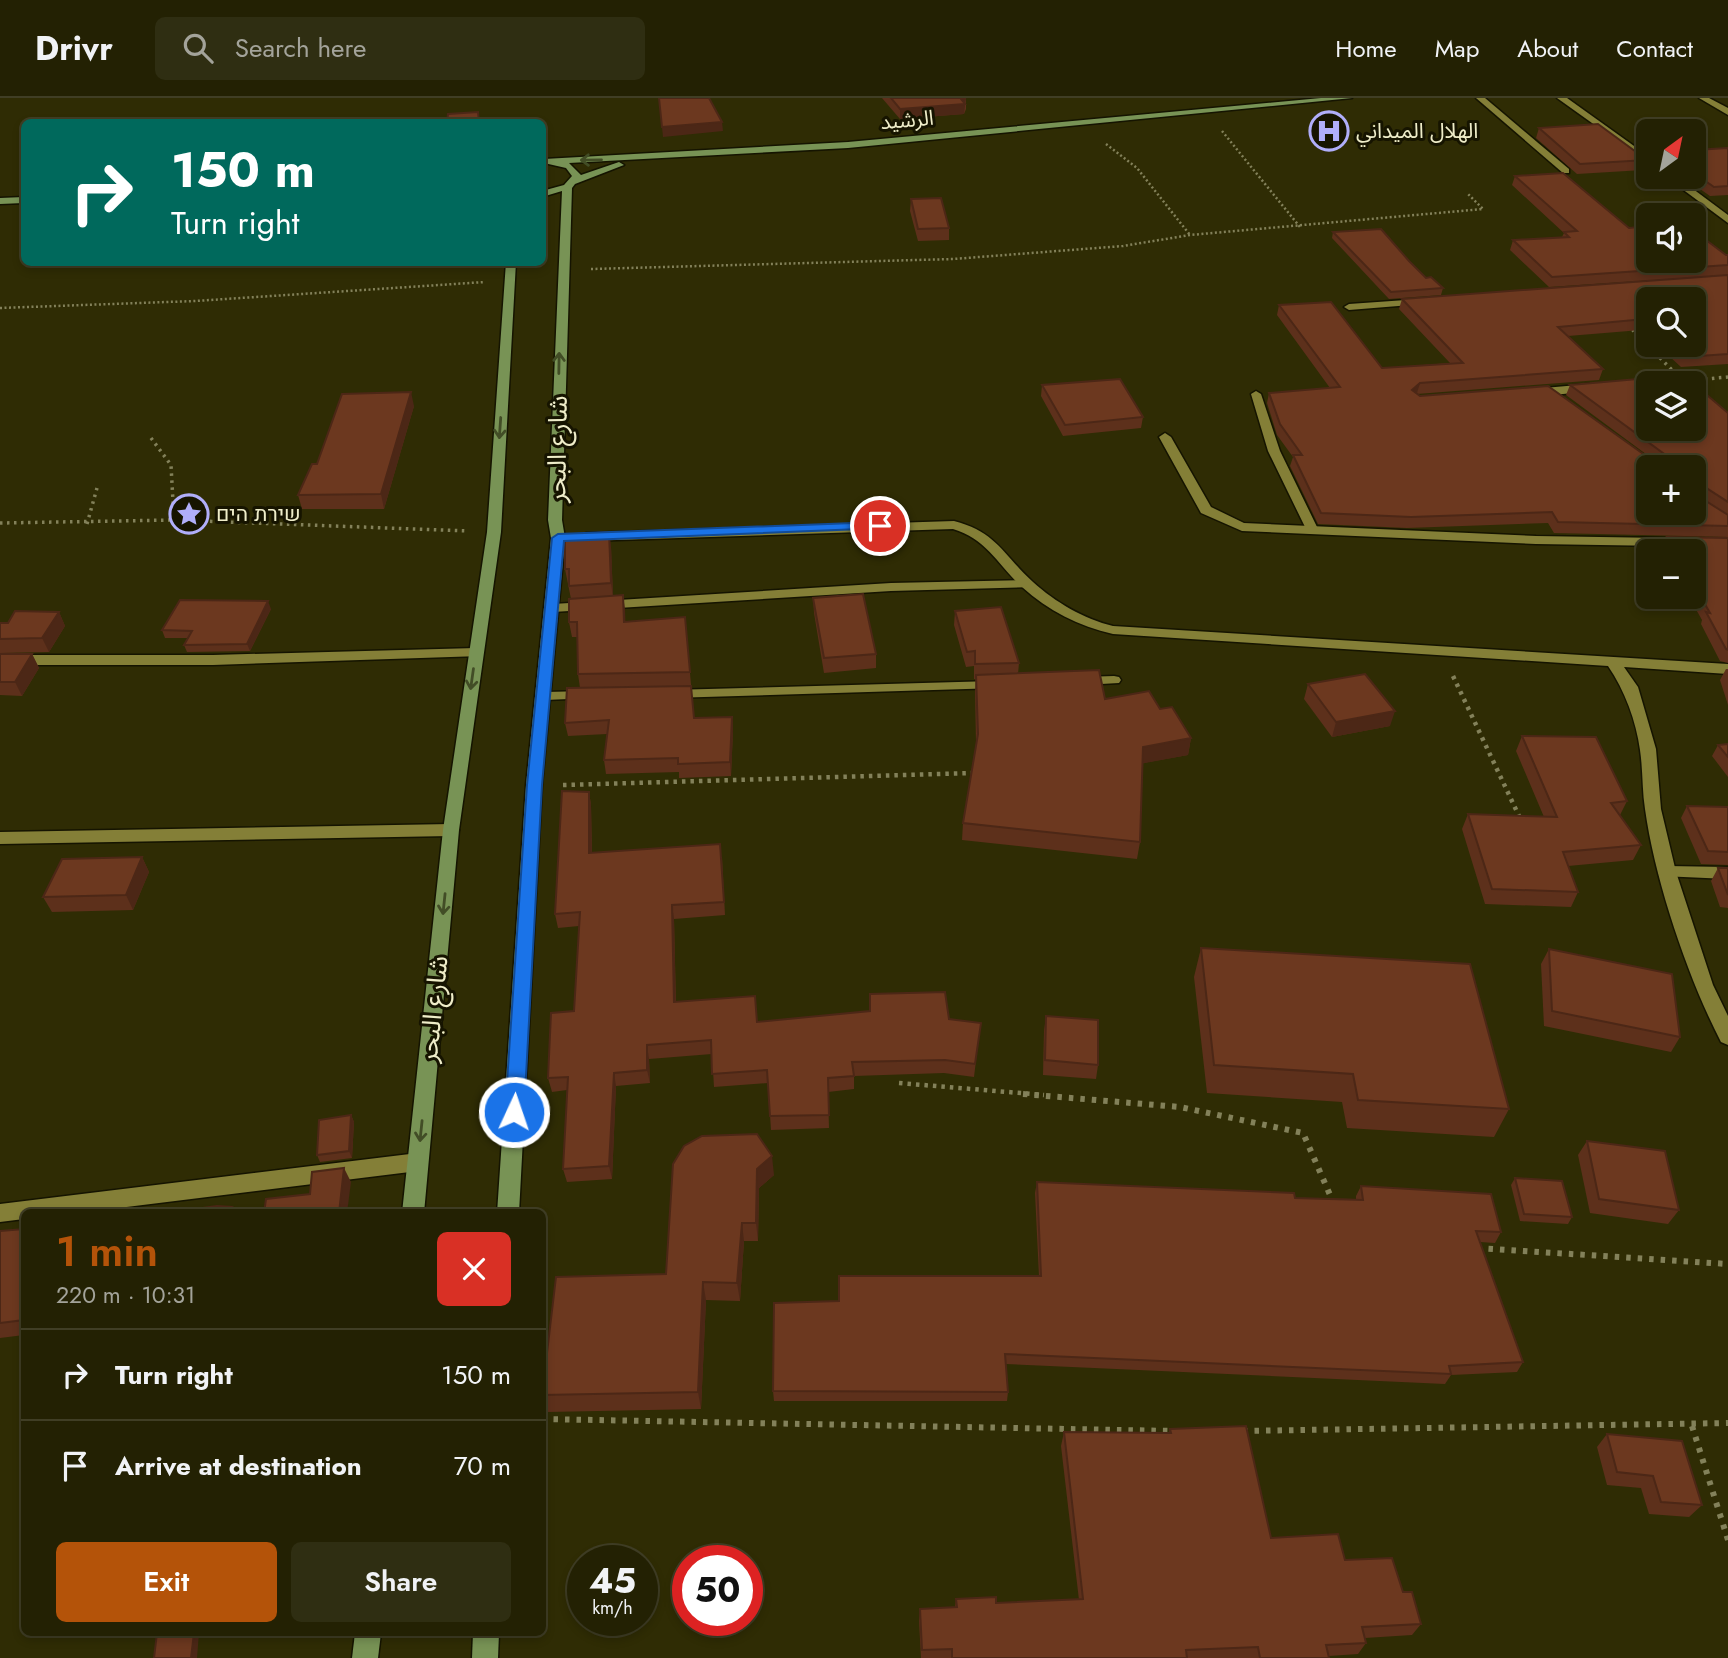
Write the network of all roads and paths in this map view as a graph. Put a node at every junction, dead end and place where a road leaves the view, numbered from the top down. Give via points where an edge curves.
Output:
1 (1348, 98) edge
2 (1480, 98) edge
3 (1561, 98) edge
4 (1703, 98) edge
5 (1728, 113) edge
6 (1215, 124) dead end
7 (1104, 142) dead end
8 (1636, 151) edge
9 (635, 159) junction
10 (546, 161) edge
11 (546, 161) edge
12 (1566, 171) edge
13 (570, 184) junction
14 (1687, 189) edge
15 (546, 193) edge
16 (1468, 194) dead end
17 (21, 200) edge
18 (0, 201) edge
19 (1728, 220) edge
20 (1300, 228) junction
21 (1190, 235) junction
22 (511, 266) edge
23 (562, 270) junction
24 (510, 281) junction
25 (1430, 302) edge
26 (1349, 307) dead end
27 (0, 308) edge
28 (1621, 319) edge
29 (1673, 371) edge
30 (1728, 377) edge
31 (1706, 379) edge
32 (1599, 387) edge
33 (1550, 392) junction
34 (1523, 393) edge
35 (1256, 394) dead end
36 (1572, 408) edge
37 (1165, 437) dead end
38 (151, 438) dead end
39 (97, 488) dead end
40 (174, 520) junction
41 (0, 523) edge
42 (87, 524) junction
43 (1312, 529) junction
44 (494, 532) junction
45 (558, 538) junction
46 (1728, 543) edge
47 (1028, 584) junction
48 (553, 608) junction
49 (476, 653) junction
50 (1442, 653) junction
51 (0, 660) edge
52 (1612, 660) junction
53 (1728, 669) edge
54 (1114, 680) dead end
55 (1073, 682) edge
56 (1005, 685) edge
57 (653, 694) edge
58 (599, 695) edge
59 (545, 696) junction
60 (984, 772) edge
61 (534, 785) junction
62 (1518, 816) edge
63 (451, 830) junction
64 (0, 838) edge
65 (1667, 872) junction
66 (1728, 873) edge
67 (1728, 1037) edge
68 (899, 1083) dead end
69 (418, 1161) junction
70 (32, 1209) edge
71 (413, 1209) edge
72 (508, 1209) edge
73 (21, 1210) edge
74 (0, 1213) edge
75 (1339, 1215) edge
76 (1468, 1248) edge
77 (1728, 1264) edge
78 (546, 1419) edge
79 (1728, 1423) edge
80 (1692, 1426) junction
81 (1185, 1431) edge
82 (1240, 1431) edge
83 (1728, 1540) edge
84 (368, 1636) edge
85 (486, 1636) edge
86 (365, 1658) edge
87 (485, 1658) edge

1 - 9 main road, الرشيد via 822,147
2 - 12 lane
3 - 8 street
4 - 5 street
6 - 20 path
7 - 21 path via 1138,168
9 -> 10 main road, الرشيد
9 - 13 main road, الرشيد
11 - 13 main road via 575,171
13 - 15 main road, الرشيد
13 - 23 main road, شارع البحر
14 - 19 street
16 - 20 path via 1483,209
17 - 18 main road
20 - 21 path
21 - 23 path via 1123,246 953,259
22 - 24 main road, شارع البحر
45 -> 23 main road, شارع البحر
24 - 27 path
24 -> 44 main road, شارع البحر
25 - 26 lane
28 - 29 path
30 - 31 path
32 - 33 street
33 - 34 street
33 - 36 street
35 - 43 lane via 1274,451
37 - 43 street via 1206,510 1242,527
38 - 40 path via 171,465
39 - 42 path
40 - 42 path
40 - 44 path
41 - 42 path
43 - 46 street
44 - 49 main road, شارع البحر
45 - 47 street via 954,525 976,530 990,540
45 - 48 main road, شارع البحر
47 - 48 lane via 891,587
47 - 50 street via 1090,625 1114,630
48 - 59 main road, شارع البحر
49 - 51 street
49 -> 63 main road, شارع البحر
50 - 52 street
50 - 62 path
52 - 53 street
52 - 65 street via 1630,687 1648,749 1653,809
54 - 55 lane
56 - 57 lane
58 - 59 lane
59 - 61 main road, شارع البحر
60 - 61 path
61 - 72 main road, شارع البحر
63 - 64 street
63 -> 69 main road, شارع البحر
65 - 66 lane
65 - 67 street via 1704,985
68 - 75 path via 1180,1107 1303,1133
69 - 70 street
69 - 71 main road, شارع البحر
73 - 74 street
76 - 77 path
78 - 81 path
79 - 80 path
80 - 82 path
80 - 83 path
84 - 86 main road
85 - 87 main road

